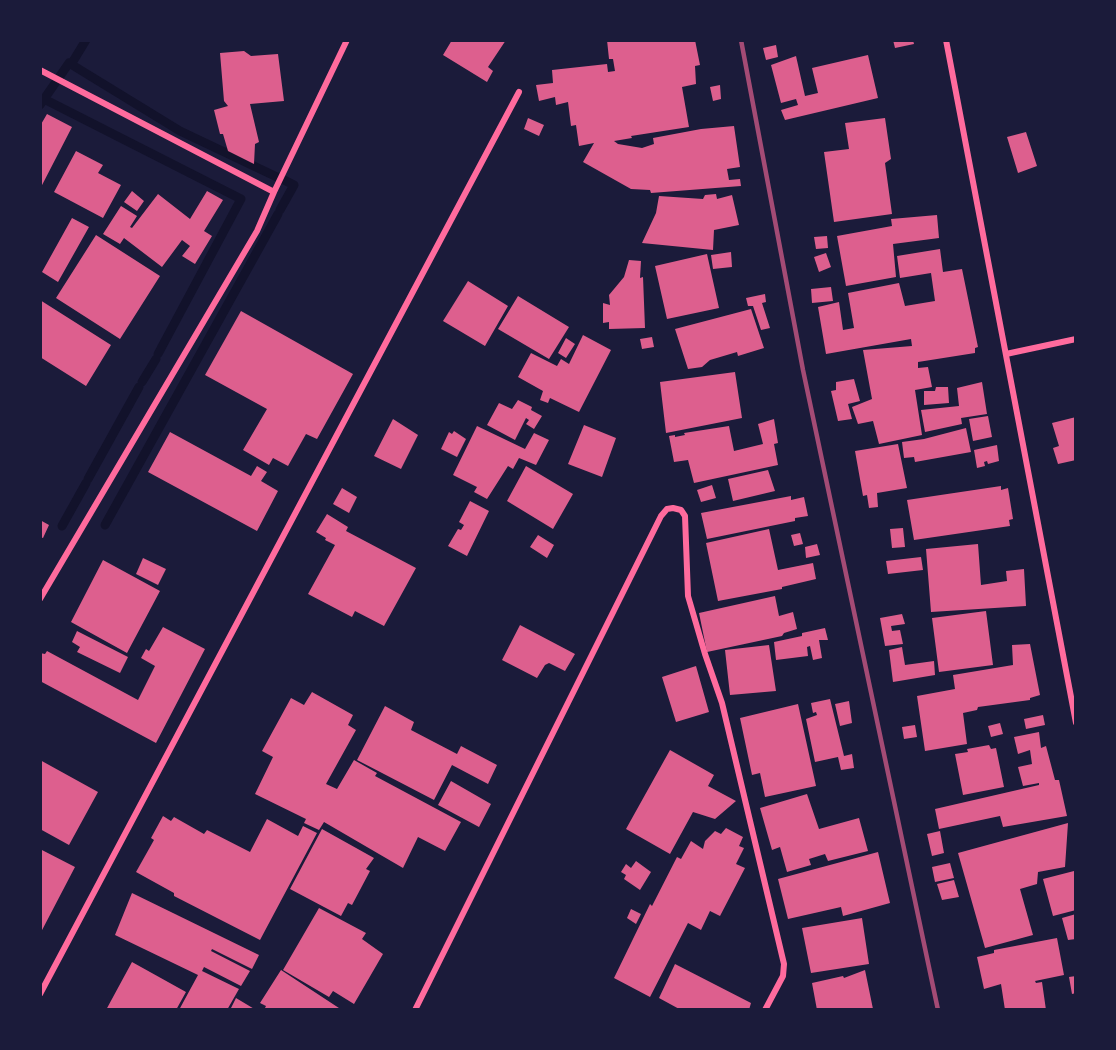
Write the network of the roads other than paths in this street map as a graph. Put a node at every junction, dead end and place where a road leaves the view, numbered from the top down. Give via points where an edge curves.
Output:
1 (347, 40) edge
2 (946, 40) edge
3 (40, 70) edge
4 (519, 92) dead end
5 (274, 192) junction
6 (1076, 339) edge
7 (1006, 354) junction
8 (40, 599) edge
9 (1076, 723) edge
10 (40, 994) edge
11 (415, 1010) edge
12 (765, 1010) edge

1 - 5 street
2 - 7 street
3 - 5 street
4 - 10 street
5 - 8 street via 257,231
6 - 7 street
7 - 9 street
11 - 12 street via 661,516 673,507 685,516 688,596 722,703 784,964 783,976

